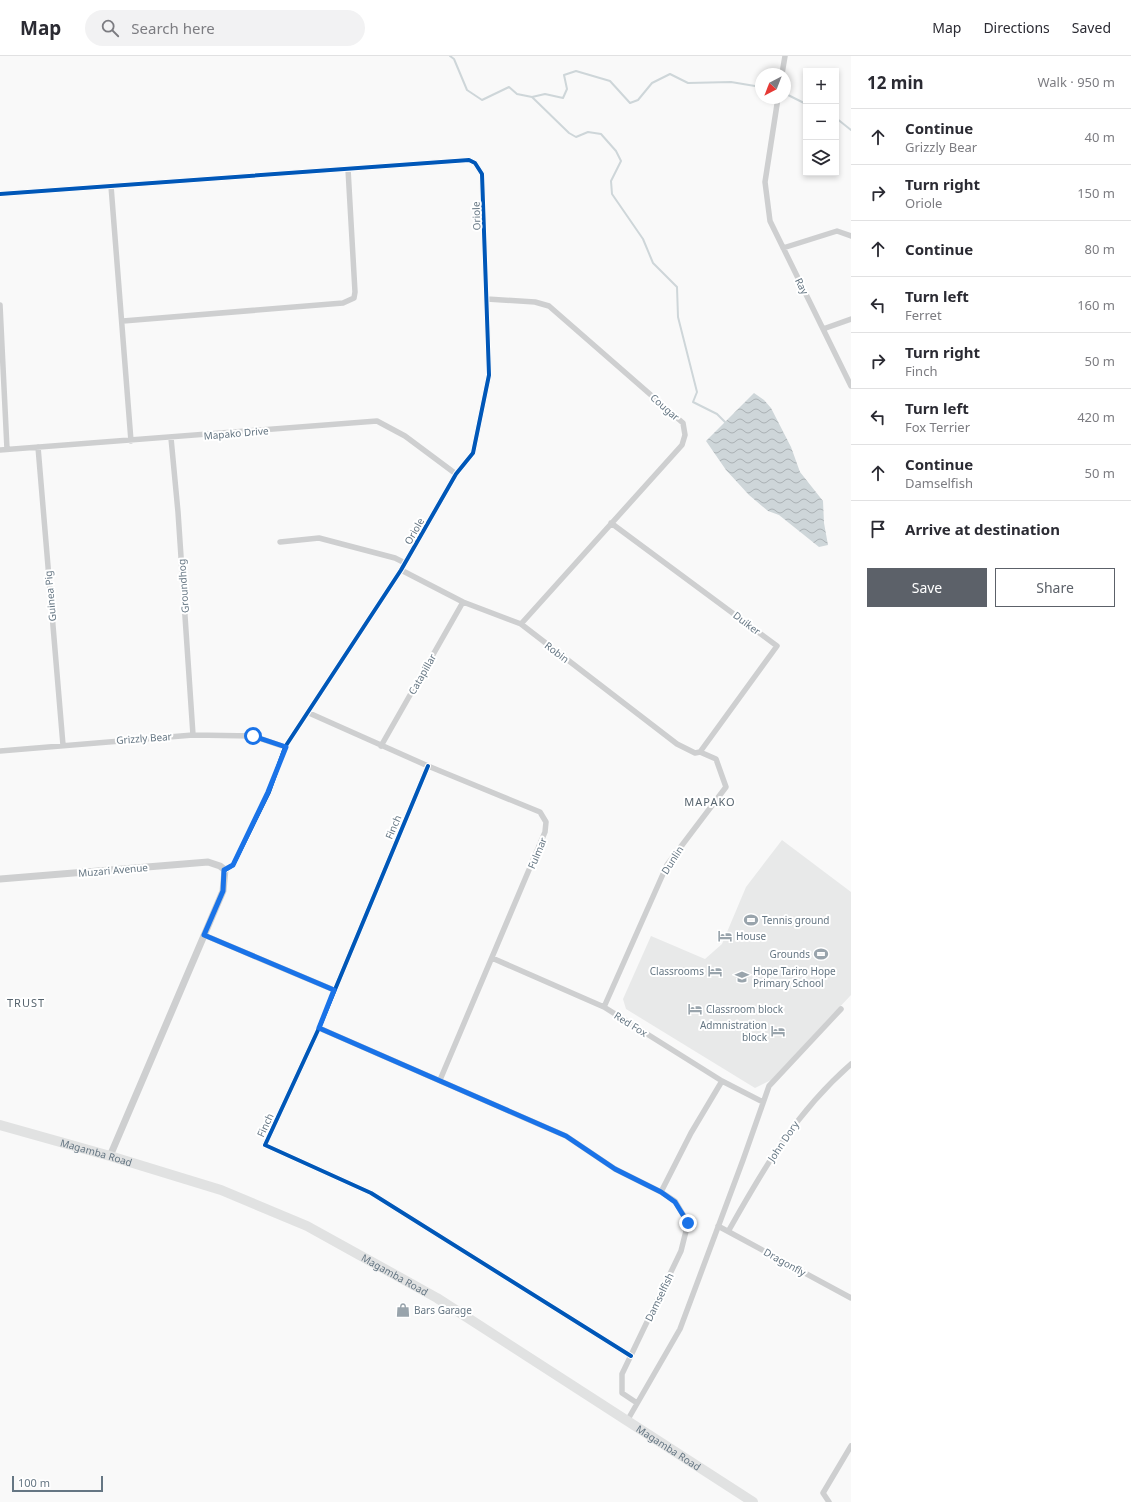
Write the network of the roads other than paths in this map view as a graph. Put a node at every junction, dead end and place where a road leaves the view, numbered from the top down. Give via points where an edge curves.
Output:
1 (785, 56) edge
2 (783, 68) edge
3 (777, 104) edge
4 (348, 169) junction
5 (111, 186) junction
6 (0, 194) edge
7 (851, 236) edge
8 (783, 248) junction
9 (487, 299) junction
10 (0, 305) edge
11 (851, 319) edge
12 (123, 321) junction
13 (1, 328) edge
14 (823, 329) junction
15 (851, 386) edge
16 (170, 438) junction
17 (131, 441) junction
18 (38, 447) junction
19 (7, 449) junction
20 (0, 450) edge
21 (456, 474) junction
22 (611, 523) junction
23 (280, 542) dead end
24 (405, 563) junction
25 (401, 570) junction
26 (463, 602) junction
27 (521, 624) junction
28 (309, 713) junction
29 (193, 735) junction
30 (63, 745) junction
31 (382, 746) junction
32 (286, 747) junction
33 (0, 751) edge
34 (700, 752) junction
35 (428, 766) junction
36 (224, 870) junction
37 (0, 879) edge
38 (204, 935) junction
39 (492, 958) junction
40 (334, 990) junction
41 (604, 1007) junction
42 (841, 1009) dead end
43 (319, 1028) junction
44 (851, 1064) edge
45 (440, 1080) junction
46 (722, 1081) junction
47 (763, 1102) junction
48 (0, 1125) edge
49 (110, 1156) junction
50 (661, 1192) junction
51 (718, 1226) junction
52 (729, 1230) junction
53 (850, 1296) edge
54 (631, 1356) junction
55 (637, 1404) junction
56 (627, 1421) junction
57 (851, 1446) edge
58 (753, 1502) edge
59 (829, 1502) edge

1 - 2 street
3 - 8 street, Ray via 765,182 770,221
4 - 5 street
4 - 9 street, Oriole via 469,160 475,163 482,174
4 - 12 street via 354,298 343,303
5 - 6 street
5 - 12 street
7 - 8 street via 837,231
8 - 14 street, Ray
9 - 21 street, Oriole via 489,376 473,453
9 - 22 street, Cougar via 535,302 549,306 683,422 685,436 682,445
10 - 13 street
11 - 14 street
12 - 17 street
13 - 19 street
14 - 15 street, Ray
16 - 17 street, Mapako Drive
16 - 21 street, Mapako Drive via 377,422 405,436
16 - 29 street, Groundhog via 178,512
17 - 18 street, Mapako Drive
18 - 19 street, Mapako Drive
18 - 30 street, Guinea Pig
19 - 20 street, Mapako Drive
21 - 24 street, Oriole
22 - 27 street, Cougar
22 - 34 street, Duiker via 777,646
23 - 24 street via 320,538
24 - 25 street, Oriole
25 - 26 street, Robin
25 - 28 street, Oriole
26 - 27 street, Robin
26 - 31 street, Catapillar
27 - 34 street, Robin via 677,744 695,753
28 - 31 street, Fulmar
28 - 32 street, Oriole
29 - 30 street, Grizzly Bear
29 - 32 street, Grizzly Bear via 253,736
30 - 33 street, Grizzly Bear
31 - 35 street, Fulmar
32 - 36 street, Oriole via 268,792 233,865
34 - 41 street, Dunlin via 716,759 726,787 667,865
35 - 39 street, Fulmar via 540,812 546,822 545,832
35 - 40 street, Finch
36 - 37 street, Muzari Avenue via 208,862
36 - 38 street via 223,891
38 - 40 street
38 - 49 street
39 - 41 street, Red Fox
39 - 45 street, Fulmar
40 - 43 street, Finch
41 - 46 street, Red Fox
42 - 47 street via 773,1081
43 - 45 street, Damselfish
43 - 54 street, Finch via 265,1145 371,1194
44 - 52 street, John Dory via 794,1123
45 - 50 street, Damselfish via 566,1136 615,1169
46 - 47 street, Red Fox
46 - 50 street via 691,1133
47 - 51 street
48 - 49 highway, Magamba Road
49 - 56 highway, Magamba Road via 221,1190 307,1226 437,1298
50 - 54 street, Damselfish via 675,1202 688,1223 681,1251
51 - 52 street, Dragonfly
51 - 55 street via 680,1329
52 - 53 street, Dragonfly
54 - 55 street, Damselfish via 622,1374 622,1392
55 - 56 street
56 - 58 highway, Magamba Road
57 - 59 street via 823,1493

